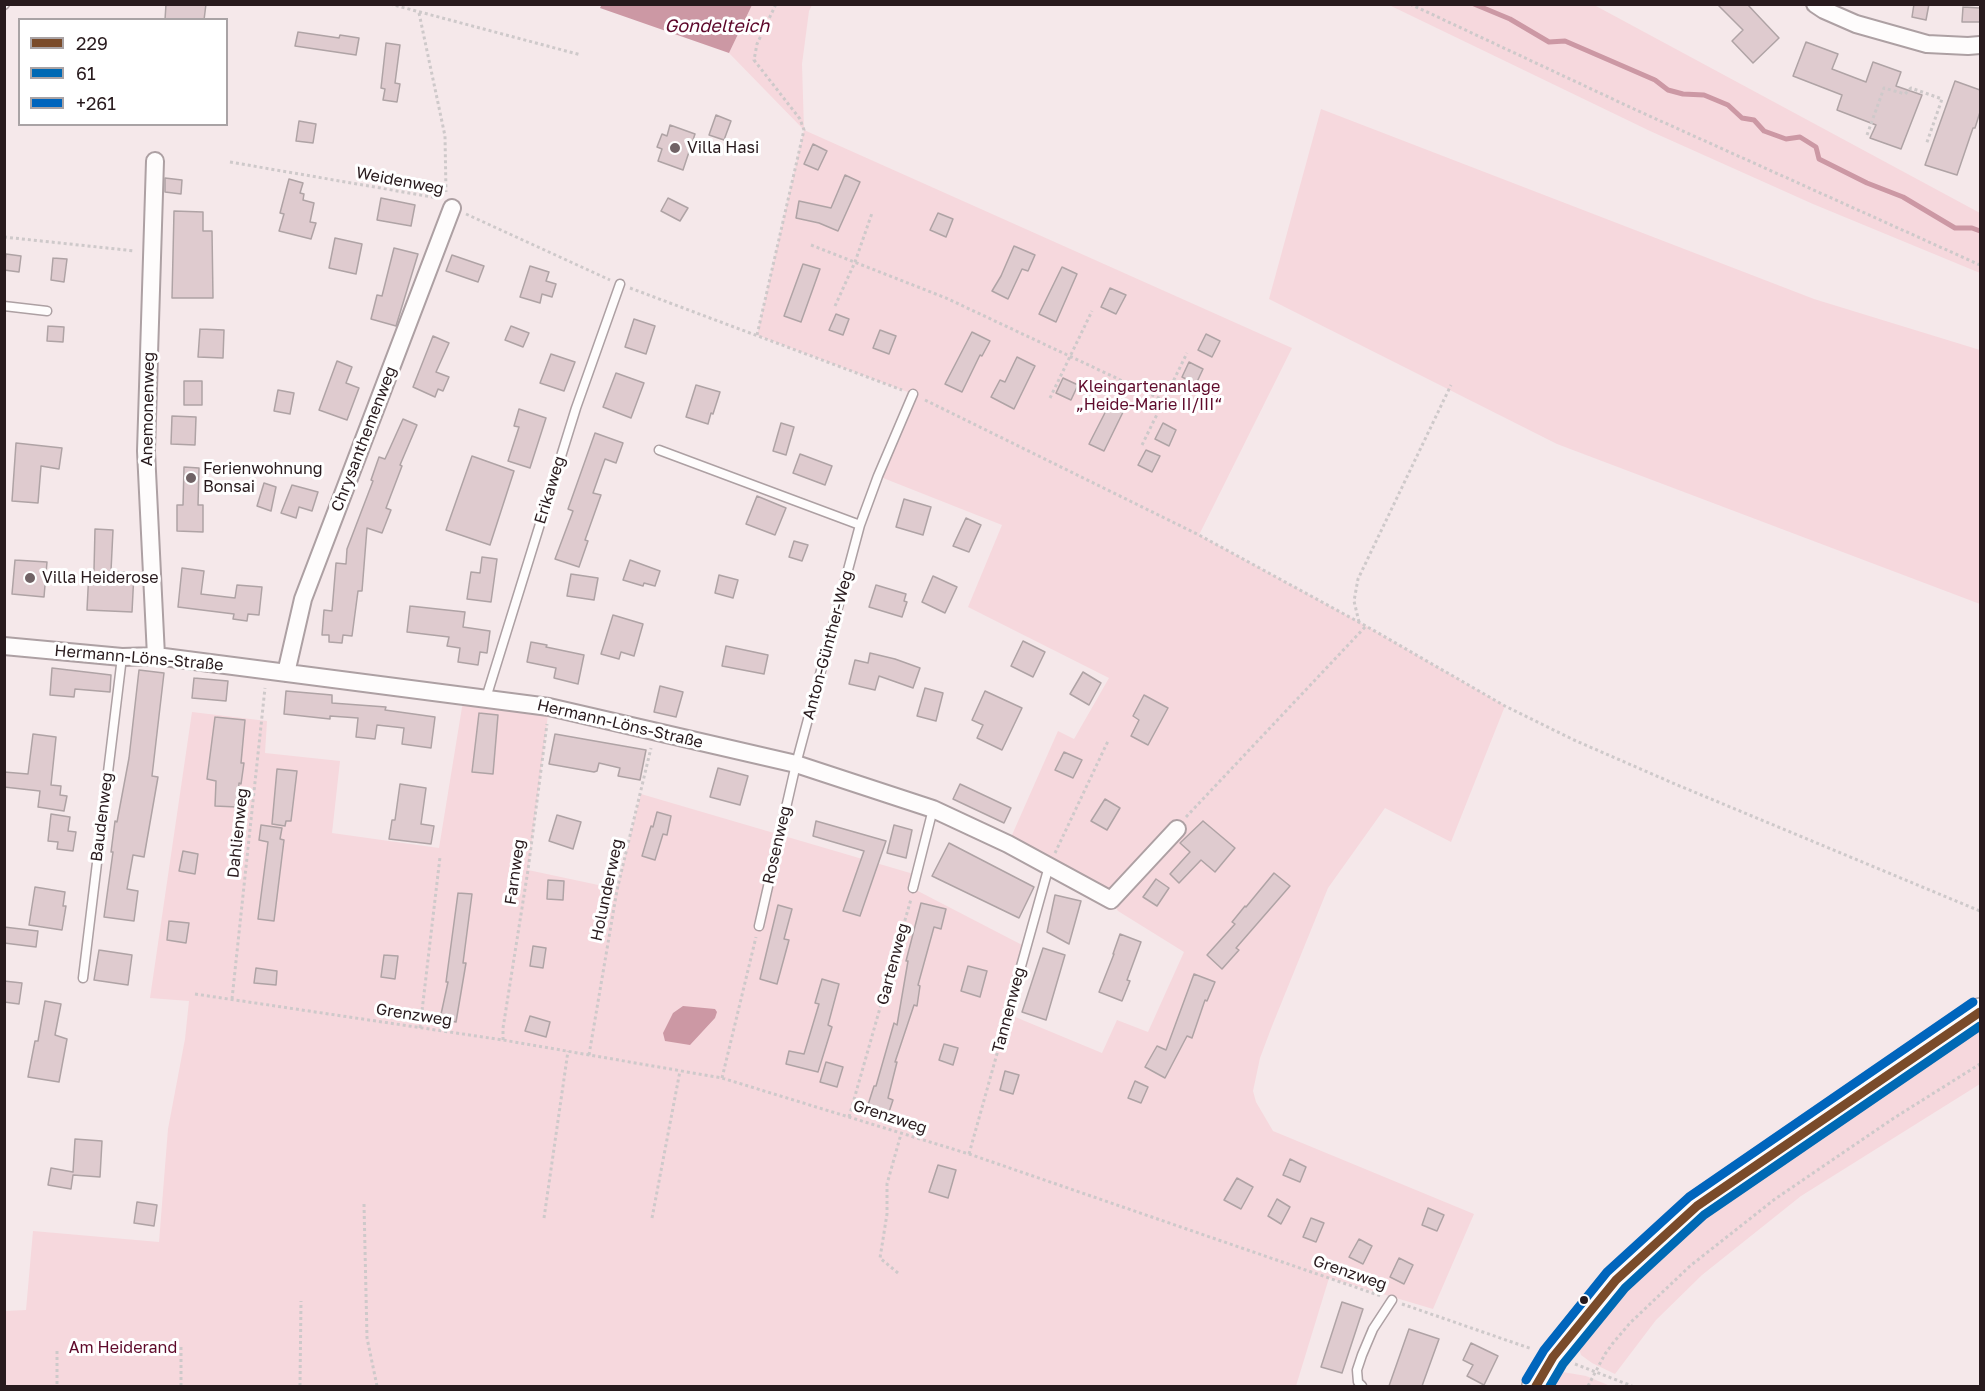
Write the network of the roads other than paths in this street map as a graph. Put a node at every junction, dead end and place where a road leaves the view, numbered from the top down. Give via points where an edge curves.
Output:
1 (1815, 4) edge
2 (1980, 45) edge
3 (155, 161) dead end
4 (449, 203) road end
5 (620, 284) road end
6 (4, 306) edge
7 (47, 311) dead end
8 (914, 394) road end
9 (659, 450) dead end
10 (860, 525) junction
11 (4, 646) edge
12 (122, 657) junction
13 (156, 657) junction
14 (286, 674) junction
15 (486, 698) junction
16 (796, 764) junction
17 (933, 809) junction
18 (1177, 829) road end
19 (1049, 866) junction
20 (913, 888) road end
21 (759, 926) road end
22 (83, 978) dead end
23 (1980, 1012) edge
24 (1008, 1014) road end
25 (1392, 1300) road end
26 (1362, 1386) edge
27 (1536, 1386) edge

1 - 2 street via 1856,24 1926,44
3 - 13 street, Anemonenweg via 146,451
4 - 14 street, Chrysanthemenweg via 303,599
5 - 15 lane, Erikaweg via 576,408
6 - 7 lane
8 - 10 lane, Anton-Günther-Weg
9 - 10 lane
10 - 16 lane, Anton-Günther-Weg
11 - 12 street, Hermann-Löns-Straße
12 - 13 street, Hermann-Löns-Straße
12 - 22 lane, Baudenweg
13 - 14 street, Hermann-Löns-Straße
14 - 15 street, Hermann-Löns-Straße
15 - 16 street, Hermann-Löns-Straße via 549,707
16 - 17 street, Hermann-Löns-Straße
16 - 21 lane, Rosenweg
17 - 19 street, Hermann-Löns-Straße
17 - 20 lane
18 - 19 street, Hermann-Löns-Straße via 1111,900
19 - 24 lane, Tannenweg
23 - 27 main road via 1698,1206 1616,1280 1553,1357
25 - 26 lane via 1362,1355 1357,1370

